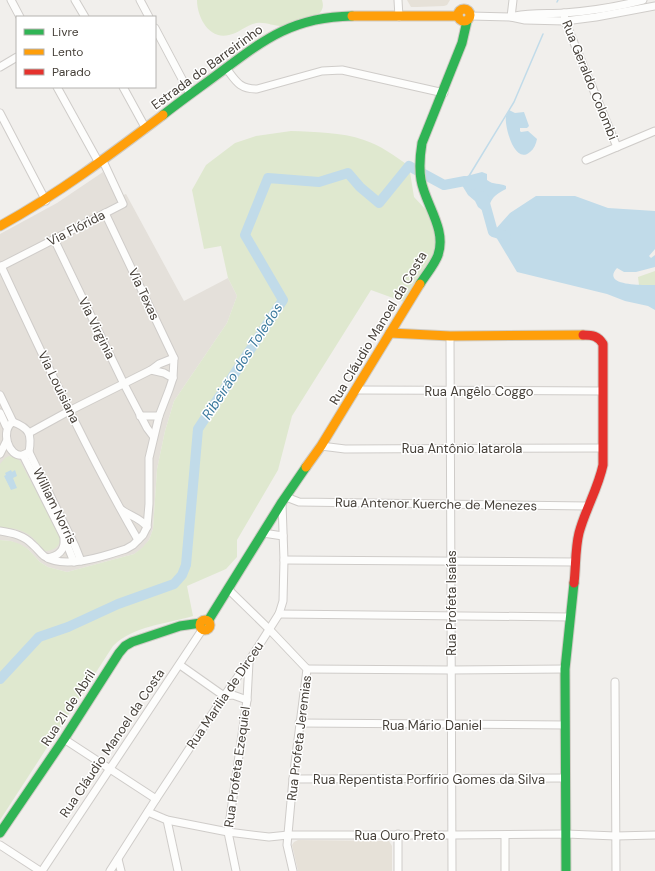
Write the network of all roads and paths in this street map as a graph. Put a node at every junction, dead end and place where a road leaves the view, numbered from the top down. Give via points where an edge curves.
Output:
1 (11, 0) edge
2 (76, 0) edge
3 (140, 0) edge
4 (398, 0) edge
5 (458, 0) edge
6 (467, 0) edge
7 (513, 0) edge
8 (643, 0) edge
9 (655, 6) edge
10 (564, 13) junction
11 (465, 15) junction
12 (19, 16) edge
13 (84, 16) edge
14 (148, 16) edge
15 (399, 17) junction
16 (511, 17) junction
17 (565, 21) junction
18 (156, 30) edge
19 (16, 58) edge
20 (0, 67) edge
21 (226, 68) junction
22 (58, 88) edge
23 (124, 88) edge
24 (444, 93) junction
25 (190, 94) junction
26 (0, 112) edge
27 (146, 129) junction
28 (655, 132) edge
29 (617, 147) junction
30 (586, 160) dead end
31 (101, 162) junction
32 (46, 201) junction
33 (105, 213) junction
34 (0, 226) edge
35 (54, 239) junction
36 (0, 267) edge
37 (390, 333) junction
38 (450, 336) junction
39 (174, 358) junction
40 (151, 370) junction
41 (173, 378) junction
42 (124, 384) junction
43 (356, 390) junction
44 (603, 391) junction
45 (450, 392) junction
46 (0, 395) edge
47 (69, 411) junction
48 (0, 413) edge
49 (140, 416) junction
50 (159, 416) junction
51 (14, 422) junction
52 (6, 426) junction
53 (30, 433) junction
54 (153, 436) junction
55 (6, 442) junction
56 (321, 446) junction
57 (450, 448) junction
58 (603, 448) junction
59 (10, 450) junction
60 (26, 453) junction
61 (0, 455) edge
62 (284, 499) junction
63 (450, 505) junction
64 (588, 506) junction
65 (119, 507) junction
66 (147, 527) junction
67 (0, 531) edge
68 (263, 533) junction
69 (63, 535) junction
70 (283, 536) junction
71 (138, 540) junction
72 (48, 558) junction
73 (284, 560) junction
74 (77, 561) junction
75 (451, 561) junction
76 (575, 562) junction
77 (228, 589) junction
78 (279, 614) junction
79 (451, 615) junction
80 (570, 617) junction
81 (203, 625) junction
82 (269, 629) junction
83 (249, 662) joint
84 (180, 665) junction
85 (307, 669) junction
86 (565, 669) junction
87 (451, 670) junction
88 (245, 673) junction
89 (615, 682) dead end
90 (224, 696) junction
91 (247, 700) junction
92 (299, 723) junction
93 (452, 725) junction
94 (565, 725) junction
95 (64, 739) junction
96 (111, 769) junction
97 (565, 778) junction
98 (293, 779) junction
99 (452, 779) junction
100 (156, 799) junction
101 (148, 812) junction
102 (167, 820) junction
103 (228, 832) junction
104 (0, 833) edge
105 (398, 834) junction
106 (566, 834) junction
107 (288, 835) junction
108 (452, 835) junction
109 (505, 835) junction
110 (655, 835) edge
111 (616, 836) junction
112 (0, 846) edge
113 (118, 859) junction
114 (41, 871) edge
115 (110, 871) edge
116 (121, 871) edge
117 (178, 871) edge
118 (236, 871) edge
119 (292, 871) edge
120 (398, 871) edge
121 (452, 871) edge
122 (505, 871) edge
123 (566, 871) edge
124 (616, 871) edge

1 - 12 street
2 - 13 street
3 - 14 street
4 - 15 street
5 - 11 street
6 - 11 street
7 - 16 street
8 - 10 street
9 - 17 street
10 - 16 street
10 - 17 street, Rua Geraldo Colombi
11 - 15 street, Estrada do Barreirinho
11 - 16 street
11 - 24 street, Rua Cláudio Manoel da Costa via 462,43
15 - 21 street, Estrada do Barreirinho via 338,17 301,23 256,44
16 - 17 street via 524,20
17 - 29 street, Rua Geraldo Colombi
18 - 25 street
19 - 20 street
21 - 24 street via 239,85 248,89 257,89 322,71 342,70
21 - 25 street, Estrada do Barreirinho
22 - 31 street
23 - 27 street
24 - 37 street, Rua Cláudio Manoel da Costa via 422,143 420,156 421,181 440,238 438,255
25 - 27 street, Estrada do Barreirinho
26 - 32 street
27 - 31 street, Estrada do Barreirinho
28 - 29 street
29 - 30 street
31 - 32 street, Estrada do Barreirinho
31 - 33 street, Via Flórida via 110,174 123,204
32 - 34 street, Estrada do Barreirinho
33 - 35 street, Via Flórida
33 - 39 street, Via Texas
35 - 36 street, Via Flórida
35 - 42 street, Via Virginia
36 - 47 street, Via Louisiana
37 - 38 street
37 - 43 street, Rua Cláudio Manoel da Costa
38 - 44 street via 593,335 599,338 602,344
38 - 45 street, Rua Profeta Isaías
39 - 40 street
39 - 41 street, Via Texas
40 - 41 street
40 - 42 street
41 - 50 street, Via Texas
42 - 47 street
42 - 49 street, Via Virginia
43 - 45 street, Rua Angêlo Coggo
43 - 56 street, Rua Cláudio Manoel da Costa
44 - 45 street, Rua Angêlo Coggo
44 - 58 street
45 - 57 street, Rua Profeta Isaías
46 - 51 street
47 - 53 street
47 - 65 street, Via Louisiana
48 - 52 street
49 - 50 street
49 - 54 street, Via Virginia
50 - 54 street, Via Texas
51 - 52 street
51 - 53 street
52 - 55 street
53 - 60 street via 31,439
54 - 66 street, Via Texas via 149,458
55 - 59 street
55 - 61 street
56 - 57 street, Rua Antônio Iatarola via 345,449
56 - 62 street, Rua Cláudio Manoel da Costa
57 - 58 street, Rua Antônio Iatarola
57 - 63 street, Rua Profeta Isaías
58 - 64 street via 600,478
59 - 60 street via 16,454
59 - 61 street
60 - 69 street, William Norris
60 - 74 street, William Norris via 72,540
62 - 63 street, Rua Antenor Kuerche de Menezes via 300,502
62 - 68 street, Rua Cláudio Manoel da Costa
62 - 70 street, Rua Marilia de Dirceu
63 - 64 street, Rua Antenor Kuerche de Menezes
63 - 75 street, Rua Profeta Isaías
64 - 76 street via 579,534
65 - 66 street, Via Louisiana
65 - 71 street, Via Louisiana
66 - 71 street
67 - 72 street via 24,537
68 - 70 street
68 - 77 street, Rua Cláudio Manoel da Costa
69 - 72 street via 64,547 54,557
69 - 74 street, William Norris
70 - 73 street, Rua Marilia de Dirceu
71 - 74 street via 126,548
72 - 74 street via 59,562
73 - 75 street
73 - 78 street, Rua Marilia de Dirceu via 283,601
75 - 76 street
75 - 79 street, Rua Profeta Isaías
76 - 80 street
77 - 81 street, Rua Cláudio Manoel da Costa
77 - 82 street, Rua Profeta Jeremias
78 - 79 street
78 - 82 street, Rua Marilia de Dirceu
79 - 80 street
79 - 87 street, Rua Profeta Isaías
80 - 86 street
81 - 84 street, Rua Cláudio Manoel da Costa
81 - 95 street, Rua 21 de Abril via 180,626 125,646
82 - 83 street, Rua Marilia de Dirceu
82 - 85 street, Rua Profeta Jeremias
83 - 88 street, Rua Profeta Ezequiel
84 - 90 street
84 - 96 street, Rua Cláudio Manoel da Costa
85 - 87 street
85 - 92 street, Rua Profeta Jeremias
86 - 87 street
86 - 94 street
87 - 93 street, Rua Profeta Isaías
88 - 90 street, Rua Marilia de Dirceu
88 - 91 street, Rua Profeta Ezequiel
89 - 111 street
90 - 91 street via 233,695
90 - 100 street, Rua Marilia de Dirceu
91 - 103 street, Rua Profeta Ezequiel
92 - 93 street, Rua Mário Daniel
92 - 98 street, Rua Profeta Jeremias
93 - 94 street, Rua Mário Daniel
93 - 99 street, Rua Profeta Isaías
94 - 97 street
95 - 96 street
95 - 104 street, Rua 21 de Abril
96 - 100 street
96 - 114 street, Rua Cláudio Manoel da Costa
97 - 99 street, Rua Repentista Porfírio Gomes da Silva
97 - 106 street
98 - 99 street, Rua Repentista Porfírio Gomes da Silva
98 - 107 street, Rua Profeta Jeremias
99 - 108 street, Rua Profeta Isaías
100 - 101 street, Rua Marilia de Dirceu
101 - 102 street, Rua Ouro Preto
101 - 113 street, Rua Marilia de Dirceu
102 - 103 street, Rua Ouro Preto
102 - 117 street
103 - 107 street, Rua Ouro Preto via 269,837
103 - 118 street, Rua Profeta Ezequiel
105 - 107 street, Rua Ouro Preto
105 - 108 street, Rua Ouro Preto
105 - 120 street
106 - 109 street, Rua Ouro Preto
106 - 111 street, Rua Ouro Preto
106 - 123 street
107 - 119 street, Rua Profeta Jeremias via 287,845
108 - 109 street, Rua Ouro Preto
108 - 121 street, Rua Profeta Isaías
109 - 122 street
110 - 111 street, Rua Ouro Preto
111 - 124 street
112 - 114 street
113 - 115 street, Rua Marilia de Dirceu
113 - 116 street

